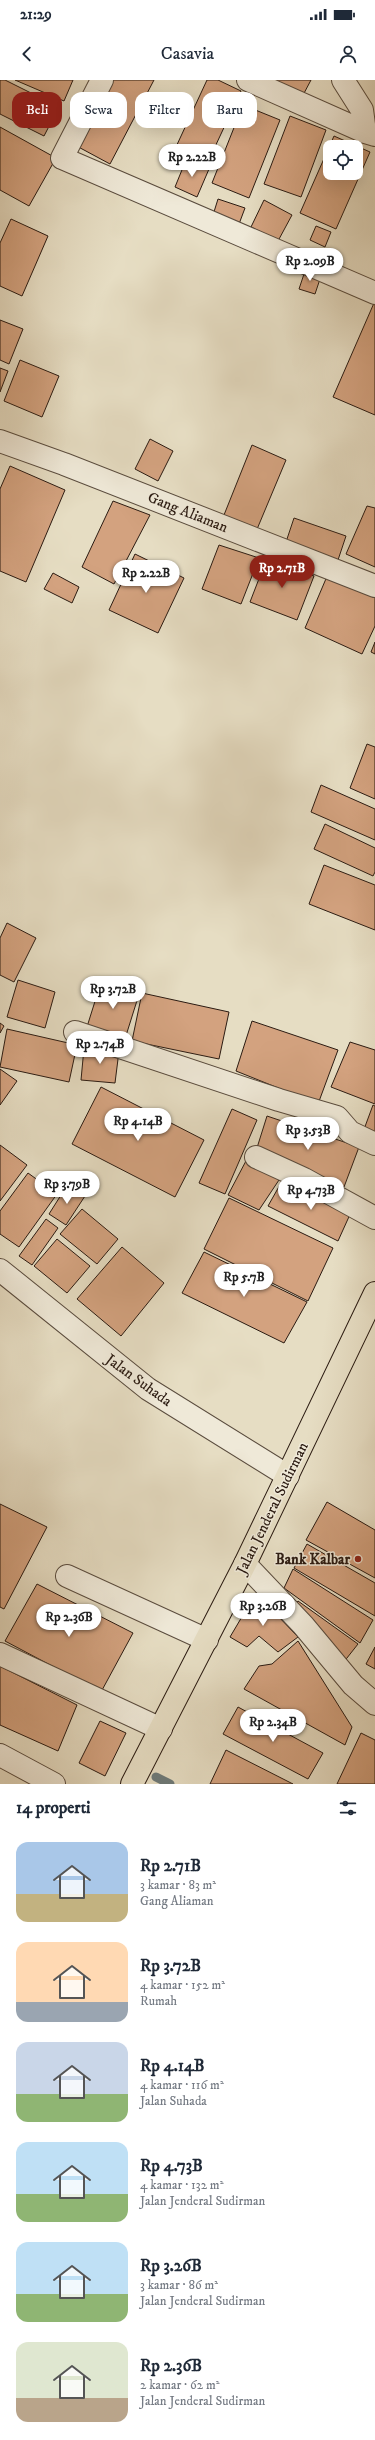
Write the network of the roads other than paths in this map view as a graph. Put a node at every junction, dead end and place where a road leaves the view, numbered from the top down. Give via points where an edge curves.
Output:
1 (102, 80) edge
2 (248, 80) edge
3 (343, 80) edge
4 (370, 134) edge
5 (375, 293) edge
6 (0, 442) edge
7 (375, 586) edge
8 (75, 1032) dead end
9 (375, 1144) edge
10 (256, 1157) dead end
11 (375, 1218) edge
12 (0, 1270) edge
13 (375, 1293) edge
14 (288, 1476) junction
15 (245, 1564) junction
16 (68, 1576) dead end
17 (207, 1640) junction
18 (0, 1654) edge
19 (375, 1704) edge
20 (161, 1729) junction
21 (0, 1755) edge
22 (54, 1784) edge
23 (132, 1784) edge

1 - 5 street via 62,158
2 - 4 street
3 - 4 street via 362,110
6 - 7 street, Gang Aliaman via 64,464
8 - 9 street via 338,1117 350,1132
10 - 11 street via 304,1179
12 - 14 street, Jalan Suhada via 148,1389
13 - 14 main road, Jalan Jenderal Sudirman
14 - 15 main road, Jalan Jenderal Sudirman
15 - 17 main road, Jalan Jenderal Sudirman
15 - 19 street via 353,1685
16 - 17 street
17 - 20 main road, Jalan Jenderal Sudirman
18 - 20 street
20 - 23 main road, Jalan Jenderal Sudirman
21 - 22 street

